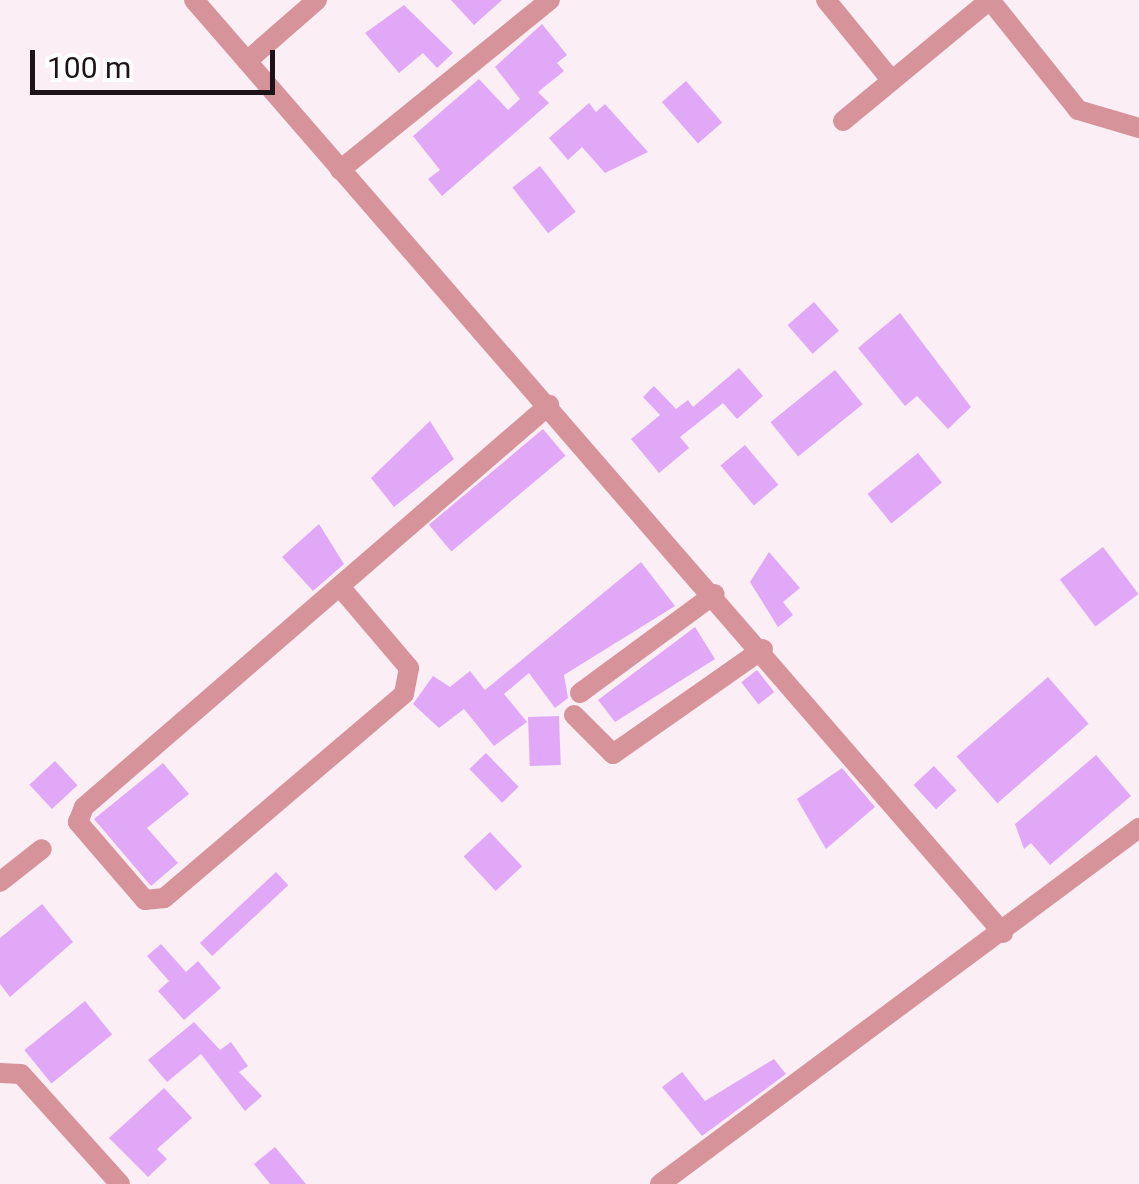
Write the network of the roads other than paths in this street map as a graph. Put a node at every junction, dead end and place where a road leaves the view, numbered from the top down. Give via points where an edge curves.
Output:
1 (194, 0) edge
2 (318, 0) edge
3 (550, 0) edge
4 (826, 0) edge
5 (246, 61) junction
6 (892, 81) junction
7 (844, 121) dead end
8 (1139, 128) edge
9 (340, 170) junction
10 (549, 406) junction
11 (341, 588) junction
12 (715, 594) junction
13 (763, 649) junction
14 (580, 693) dead end
15 (574, 714) dead end
16 (1139, 828) edge
17 (42, 849) dead end
18 (0, 882) edge
19 (1002, 933) junction
20 (0, 1073) edge
21 (120, 1184) edge
22 (660, 1184) edge

1 - 5 street
2 - 5 street
3 - 9 street
4 - 6 street
5 - 9 street
6 - 7 street
6 - 8 street via 990,0 1078,110
9 - 10 street
10 - 11 street
10 - 12 street
11 - 11 street via 78,814 144,900 164,898 404,694 409,668
12 - 13 street
12 - 14 street
13 - 15 street via 614,754
13 - 19 street
16 - 19 street
17 - 18 street
19 - 22 street
20 - 21 street via 21,1074

